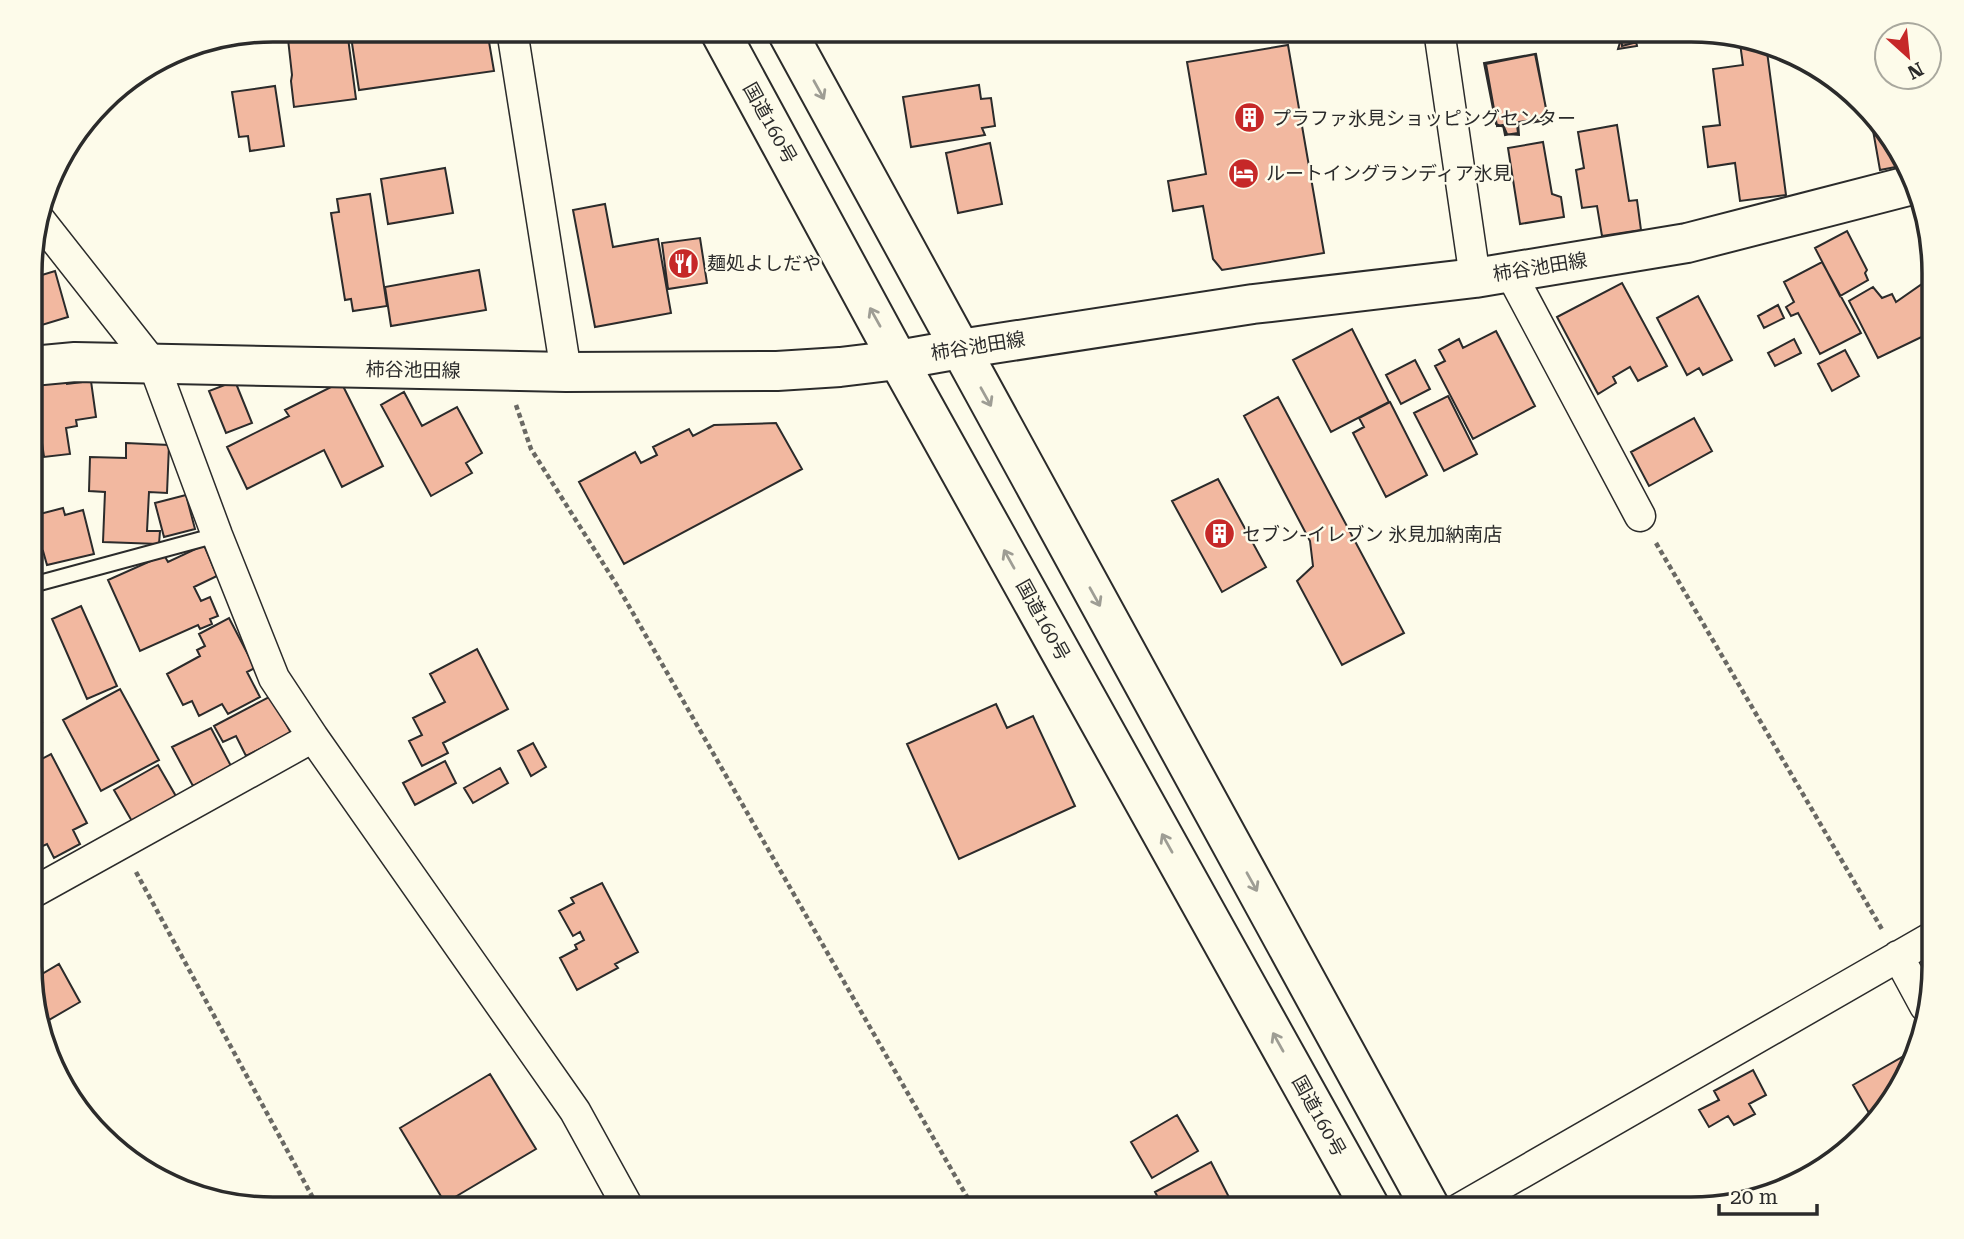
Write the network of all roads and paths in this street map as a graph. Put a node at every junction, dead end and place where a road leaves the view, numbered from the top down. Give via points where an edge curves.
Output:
1 (514, 42) edge
2 (726, 42) edge
3 (793, 42) edge
4 (1442, 42) edge
5 (1905, 187) edge
6 (47, 229) edge
7 (1493, 275) junction
8 (960, 349) junction
9 (898, 360) junction
10 (42, 365) edge
11 (153, 365) junction
12 (505, 372) junction
13 (566, 372) junction
14 (1640, 516) joint
15 (217, 535) junction
16 (42, 582) edge
17 (313, 737) junction
18 (121, 844) junction
19 (42, 887) edge
20 (1922, 943) edge
21 (1898, 956) junction
22 (1920, 997) edge
23 (312, 1197) edge
24 (622, 1197) edge
25 (967, 1197) edge
26 (1364, 1197) edge
27 (1424, 1197) edge
28 (1480, 1197) edge

1 - 13 street
9 -> 2 main road, 国道160号
3 -> 8 main road
4 - 7 street
5 - 7 main road, 柿谷池田線 via 1687,243
6 - 11 street
7 - 8 main road, 柿谷池田線 via 1253,304
7 - 14 street
8 - 9 main road, 柿谷池田線
8 -> 27 main road
9 - 13 main road, 柿谷池田線 via 777,371
26 -> 9 main road, 国道160号
10 - 11 main road, 柿谷池田線
11 - 12 main road, 柿谷池田線
11 - 15 street
12 - 13 main road, 柿谷池田線
12 - 25 path via 531,449 618,587
14 - 21 path
15 - 16 lane
15 - 17 street via 274,678
17 - 18 street
17 - 24 street via 575,1111
18 - 19 street
18 - 23 path
20 - 21 street
21 - 22 street
21 - 28 street

